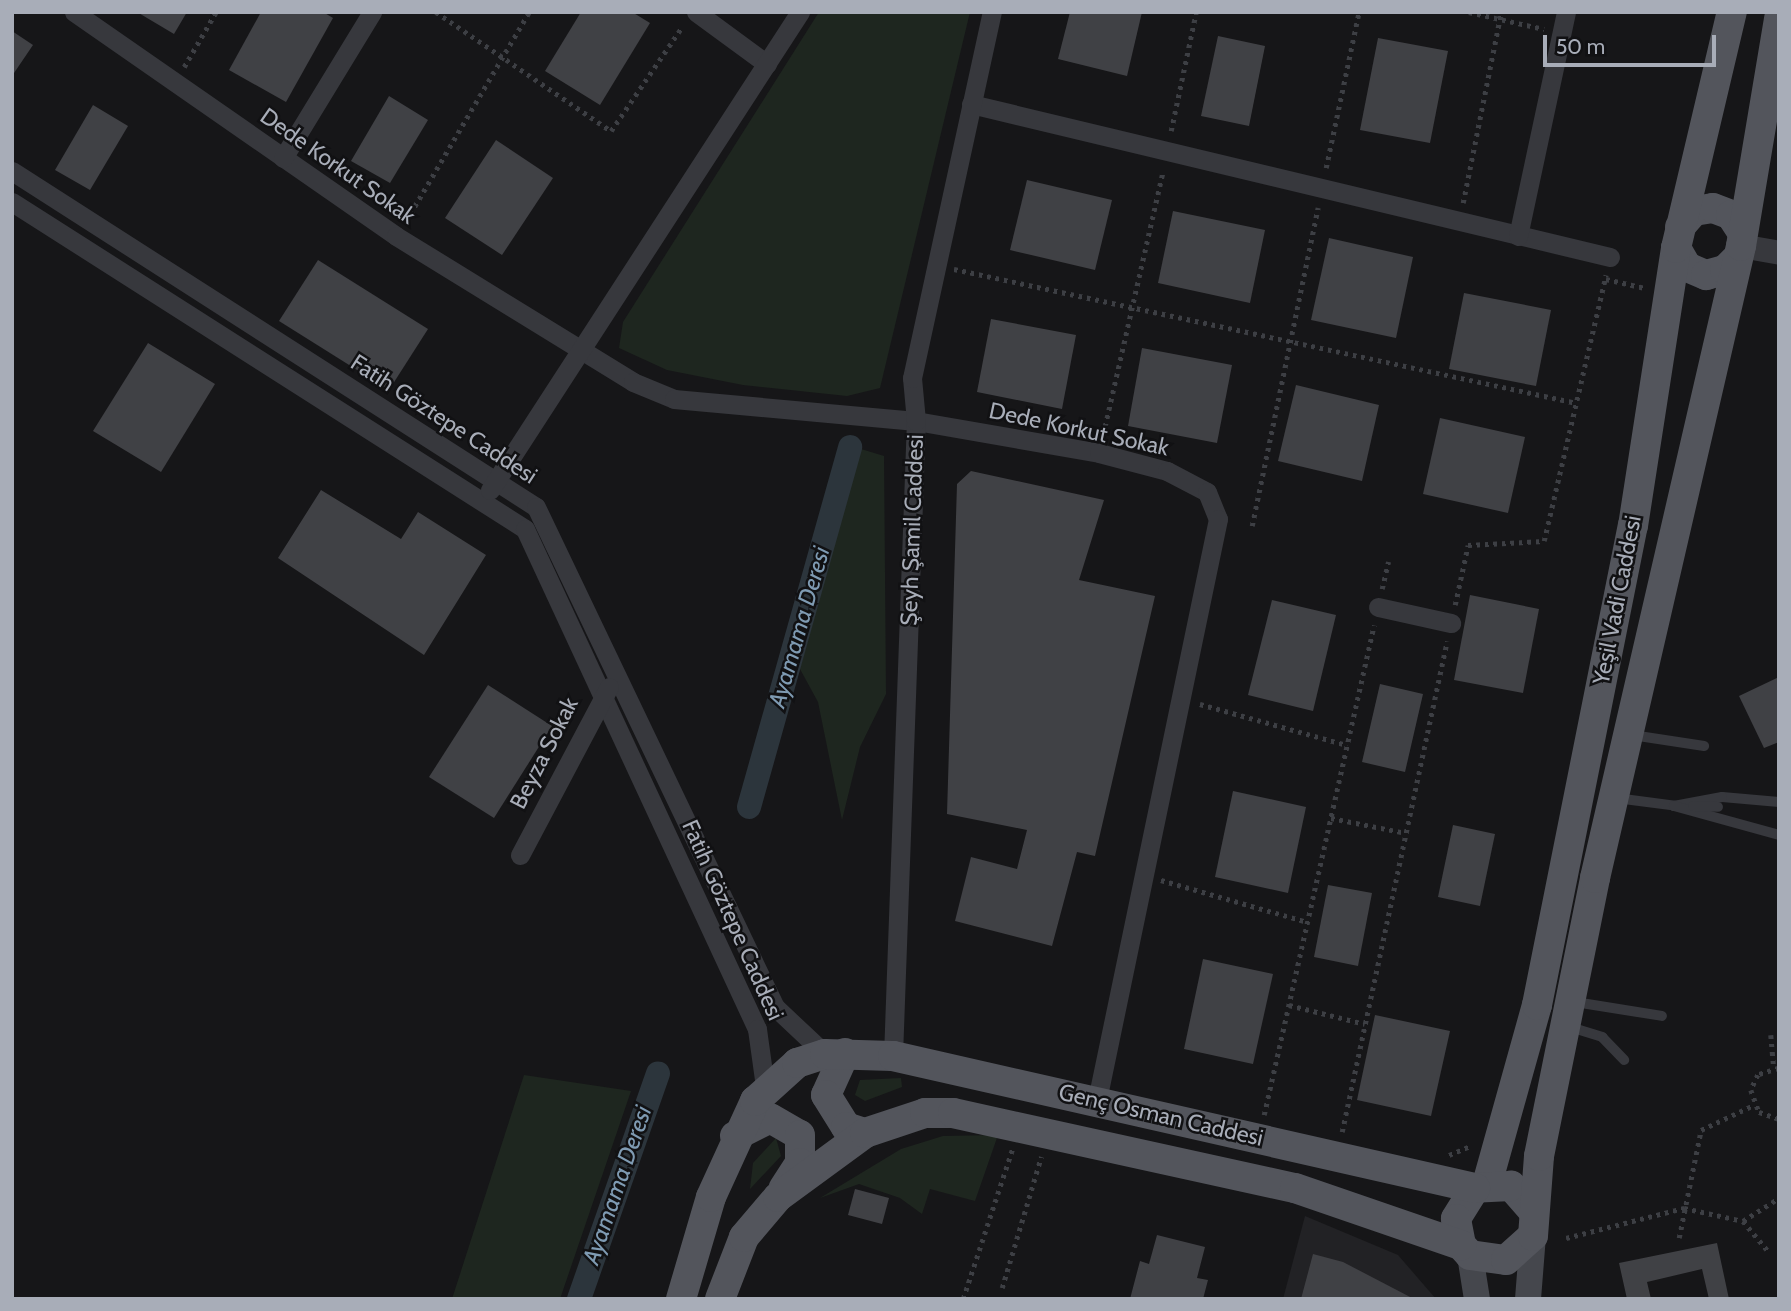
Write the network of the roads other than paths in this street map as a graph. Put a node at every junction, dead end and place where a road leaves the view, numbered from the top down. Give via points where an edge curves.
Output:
1 (74, 12) edge
2 (372, 12) edge
3 (800, 12) edge
4 (992, 12) edge
5 (1566, 12) edge
6 (1731, 12) edge
7 (690, 18) edge
8 (1779, 18) edge
9 (767, 64) junction
10 (971, 104) junction
11 (283, 158) junction
12 (12, 172) edge
13 (12, 202) edge
14 (1518, 236) junction
15 (1678, 237) junction
16 (1740, 245) junction
17 (1779, 253) edge
18 (1611, 257) road end
19 (579, 353) junction
20 (916, 421) junction
21 (496, 481) junction
22 (483, 502) junction
23 (1378, 607) road end
24 (1451, 623) road end
25 (619, 681) junction
26 (602, 691) junction
27 (1626, 734) junction
28 (1704, 746) dead end
29 (1612, 798) junction
30 (1779, 802) edge
31 (1674, 806) junction
32 (1718, 807) dead end
33 (1779, 835) edge
34 (520, 855) dead end
35 (1568, 1013) junction
36 (1662, 1016) dead end
37 (835, 1053) junction
38 (893, 1056) junction
39 (1624, 1060) dead end
40 (765, 1087) junction
41 (1097, 1100) junction
42 (864, 1133) junction
43 (735, 1136) junction
44 (1481, 1186) junction
45 (778, 1197) junction
46 (1534, 1224) junction
47 (1465, 1250) junction
48 (681, 1299) edge
49 (720, 1299) edge
50 (1477, 1299) edge
51 (1528, 1299) edge

1 - 11 street, Dede Korkut Sokak
2 - 11 street
3 - 9 street
4 - 10 street, Şeyh Şamil Caddesi
5 - 14 street
6 - 15 main road, Yeşil Vadi Caddesi
7 - 9 street
8 - 16 main road, Yeşil Vadi Caddesi
9 - 19 street
10 - 14 street
10 - 20 street, Şeyh Şamil Caddesi via 912,378
11 - 19 street, Dede Korkut Sokak
12 - 21 street, Fatih Göztepe Caddesi
13 - 22 street, Fatih Göztepe Caddesi
14 - 18 street
15 - 16 main road via 1694,211 1713,208 1731,215
15 - 16 main road via 1687,267 1706,275 1725,271
15 - 44 main road, Yeşil Vadi Caddesi via 1633,526 1542,978
16 - 17 street
16 - 27 main road, Yeşil Vadi Caddesi
19 - 20 street, Dede Korkut Sokak via 674,399
19 - 21 street
20 - 38 street, Şeyh Şamil Caddesi
20 - 41 street, Dede Korkut Sokak via 1099,453 1167,471 1207,492 1218,519 1140,874
21 - 22 street
21 - 25 street, Fatih Göztepe Caddesi via 536,507
22 - 26 street, Fatih Göztepe Caddesi via 525,528
23 - 24 street
25 - 26 street, Beyza Sokak
25 - 37 street, Fatih Göztepe Caddesi via 775,1007
26 - 34 street, Beyza Sokak
26 - 40 street, Fatih Göztepe Caddesi via 757,1029
27 - 28 lane
27 - 29 main road, Yeşil Vadi Caddesi
29 - 31 lane
29 - 35 main road, Yeşil Vadi Caddesi
30 - 31 lane via 1722,796
31 - 32 lane
31 - 33 lane
35 - 36 lane
35 - 39 lane
35 - 46 main road, Yeşil Vadi Caddesi
37 - 38 main road, Genç Osman Caddesi
37 - 40 main road via 797,1063
37 - 42 main road via 826,1095 846,1127
38 - 41 main road, Genç Osman Caddesi
40 - 43 main road
41 - 44 main road, Genç Osman Caddesi
42 - 45 main road
42 - 47 main road, Genç Osman Caddesi via 894,1118 953,1113 1295,1188
43 - 45 main road via 770,1118 800,1135 800,1163
43 - 48 main road
44 - 46 main road via 1521,1192
44 - 47 main road via 1459,1207
45 - 49 main road via 744,1237
46 - 47 main road via 1506,1261
46 - 51 main road, Yeşil Vadi Caddesi
47 - 50 main road

